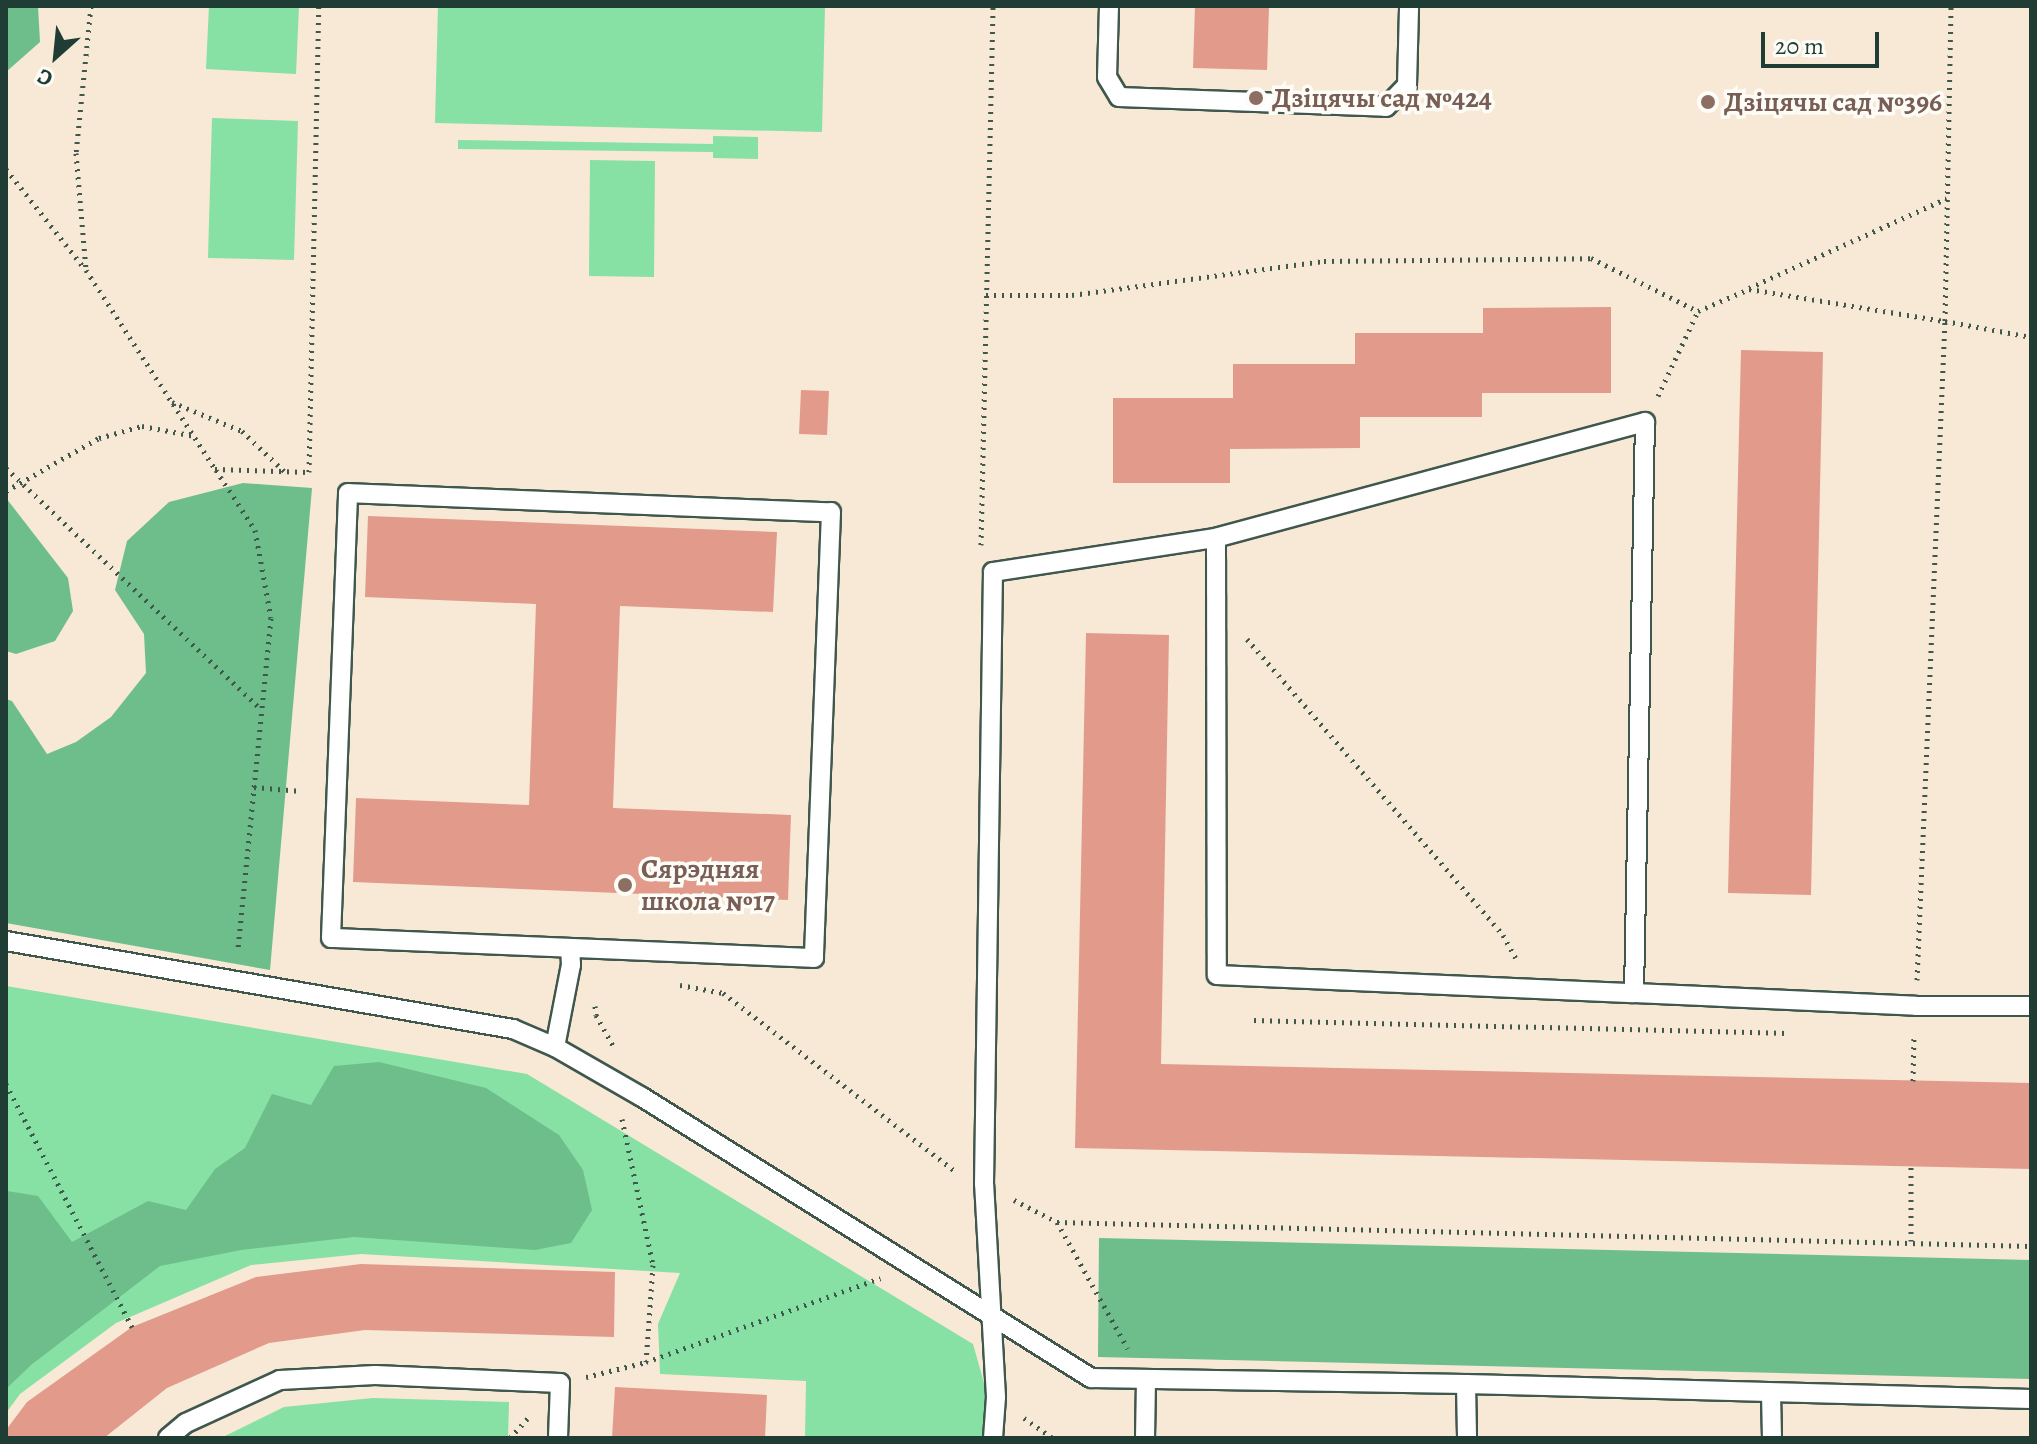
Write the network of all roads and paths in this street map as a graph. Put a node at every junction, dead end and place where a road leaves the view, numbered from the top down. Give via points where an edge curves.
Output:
1 (91, 6) edge
2 (319, 6) edge
3 (993, 6) edge
4 (1109, 6) edge
5 (1409, 6) edge
6 (1951, 6) edge
7 (6, 169) edge
8 (1947, 198) junction
9 (86, 270) junction
10 (1749, 289) junction
11 (986, 295) junction
12 (1698, 311) junction
13 (1945, 321) junction
14 (2031, 337) edge
15 (172, 402) junction
16 (1645, 422) junction
17 (195, 436) junction
18 (6, 468) edge
19 (215, 469) junction
20 (285, 471) junction
21 (23, 484) junction
22 (6, 491) edge
23 (1216, 538) junction
24 (981, 551) dead end
25 (1216, 606) junction
26 (262, 709) junction
27 (254, 787) junction
28 (301, 791) dead end
29 (6, 941) edge
30 (238, 947) dead end
31 (570, 948) junction
32 (665, 982) dead end
33 (1532, 989) junction
34 (1634, 993) junction
35 (595, 999) dead end
36 (1916, 1006) junction
37 (2031, 1006) edge
38 (1254, 1020) dead end
39 (1528, 1026) junction
40 (1791, 1033) dead end
41 (1899, 1036) dead end
42 (1914, 1036) junction
43 (1929, 1036) dead end
44 (555, 1047) junction
45 (1913, 1081) dead end
46 (6, 1084) edge
47 (623, 1086) junction
48 (609, 1114) dead end
49 (621, 1122) junction
50 (635, 1130) dead end
51 (1911, 1166) dead end
52 (960, 1175) dead end
53 (984, 1184) junction
54 (1057, 1222) junction
55 (1911, 1241) junction
56 (2031, 1246) edge
57 (867, 1269) dead end
58 (880, 1277) junction
59 (893, 1285) dead end
60 (991, 1314) junction
61 (132, 1327) dead end
62 (646, 1362) junction
63 (1146, 1381) junction
64 (560, 1383) junction
65 (1466, 1384) junction
66 (1771, 1394) junction
67 (996, 1397) junction
68 (2031, 1399) edge
69 (168, 1438) edge
70 (558, 1438) edge
71 (993, 1438) edge
72 (1053, 1438) edge
73 (1145, 1438) edge
74 (1467, 1438) edge
75 (1772, 1438) edge

1 - 9 path via 76,153
2 - 20 path via 309,472
3 - 11 path
4 - 5 lane via 1107,77 1119,97 1386,107 1407,85
6 - 8 path
7 - 9 path
8 - 10 path
8 - 13 path
9 - 15 path
10 - 12 path
10 - 13 path
11 - 12 path via 1072,295 1324,261 1591,258
11 - 24 path
12 - 16 path
13 - 14 path
13 - 36 path
15 - 17 path
15 - 20 path via 242,431
16 - 23 lane
16 - 34 lane
17 - 19 path
17 - 21 path via 142,426 99,438
18 - 21 path
19 - 20 path
19 - 26 path via 255,530 271,618
21 - 22 path
21 - 26 path
23 - 25 lane
23 - 53 lane via 993,572
25 - 33 path via 1503,935
25 - 33 lane via 1217,975
26 - 27 path
27 - 28 path
27 - 30 path
29 - 44 lane via 513,1029
31 - 31 lane via 331,938 348,493 831,512 814,958
31 - 44 lane
32 - 52 path via 723,993
33 - 34 lane
33 - 39 path
34 - 36 lane
35 - 47 path via 596,1015 624,1064
36 - 37 lane
36 - 42 path
38 - 39 path
39 - 40 path
41 - 42 path
42 - 43 path
42 - 45 path
44 - 47 lane
46 - 61 path
47 - 49 path
47 - 60 lane
48 - 49 path
49 - 50 path
49 - 62 path via 653,1265
51 - 55 path
53 - 54 path
53 - 60 lane
54 - 55 path
54 - 63 path
55 - 56 path
57 - 58 path
58 - 59 path
58 - 62 path
60 - 63 lane via 1091,1378
60 - 67 lane
62 - 64 path
63 - 65 lane
63 - 73 lane
64 - 69 lane via 375,1375 280,1380 186,1423
64 - 70 lane
65 - 66 lane
65 - 74 lane
66 - 68 lane
66 - 75 lane
67 - 71 lane
67 - 72 path

